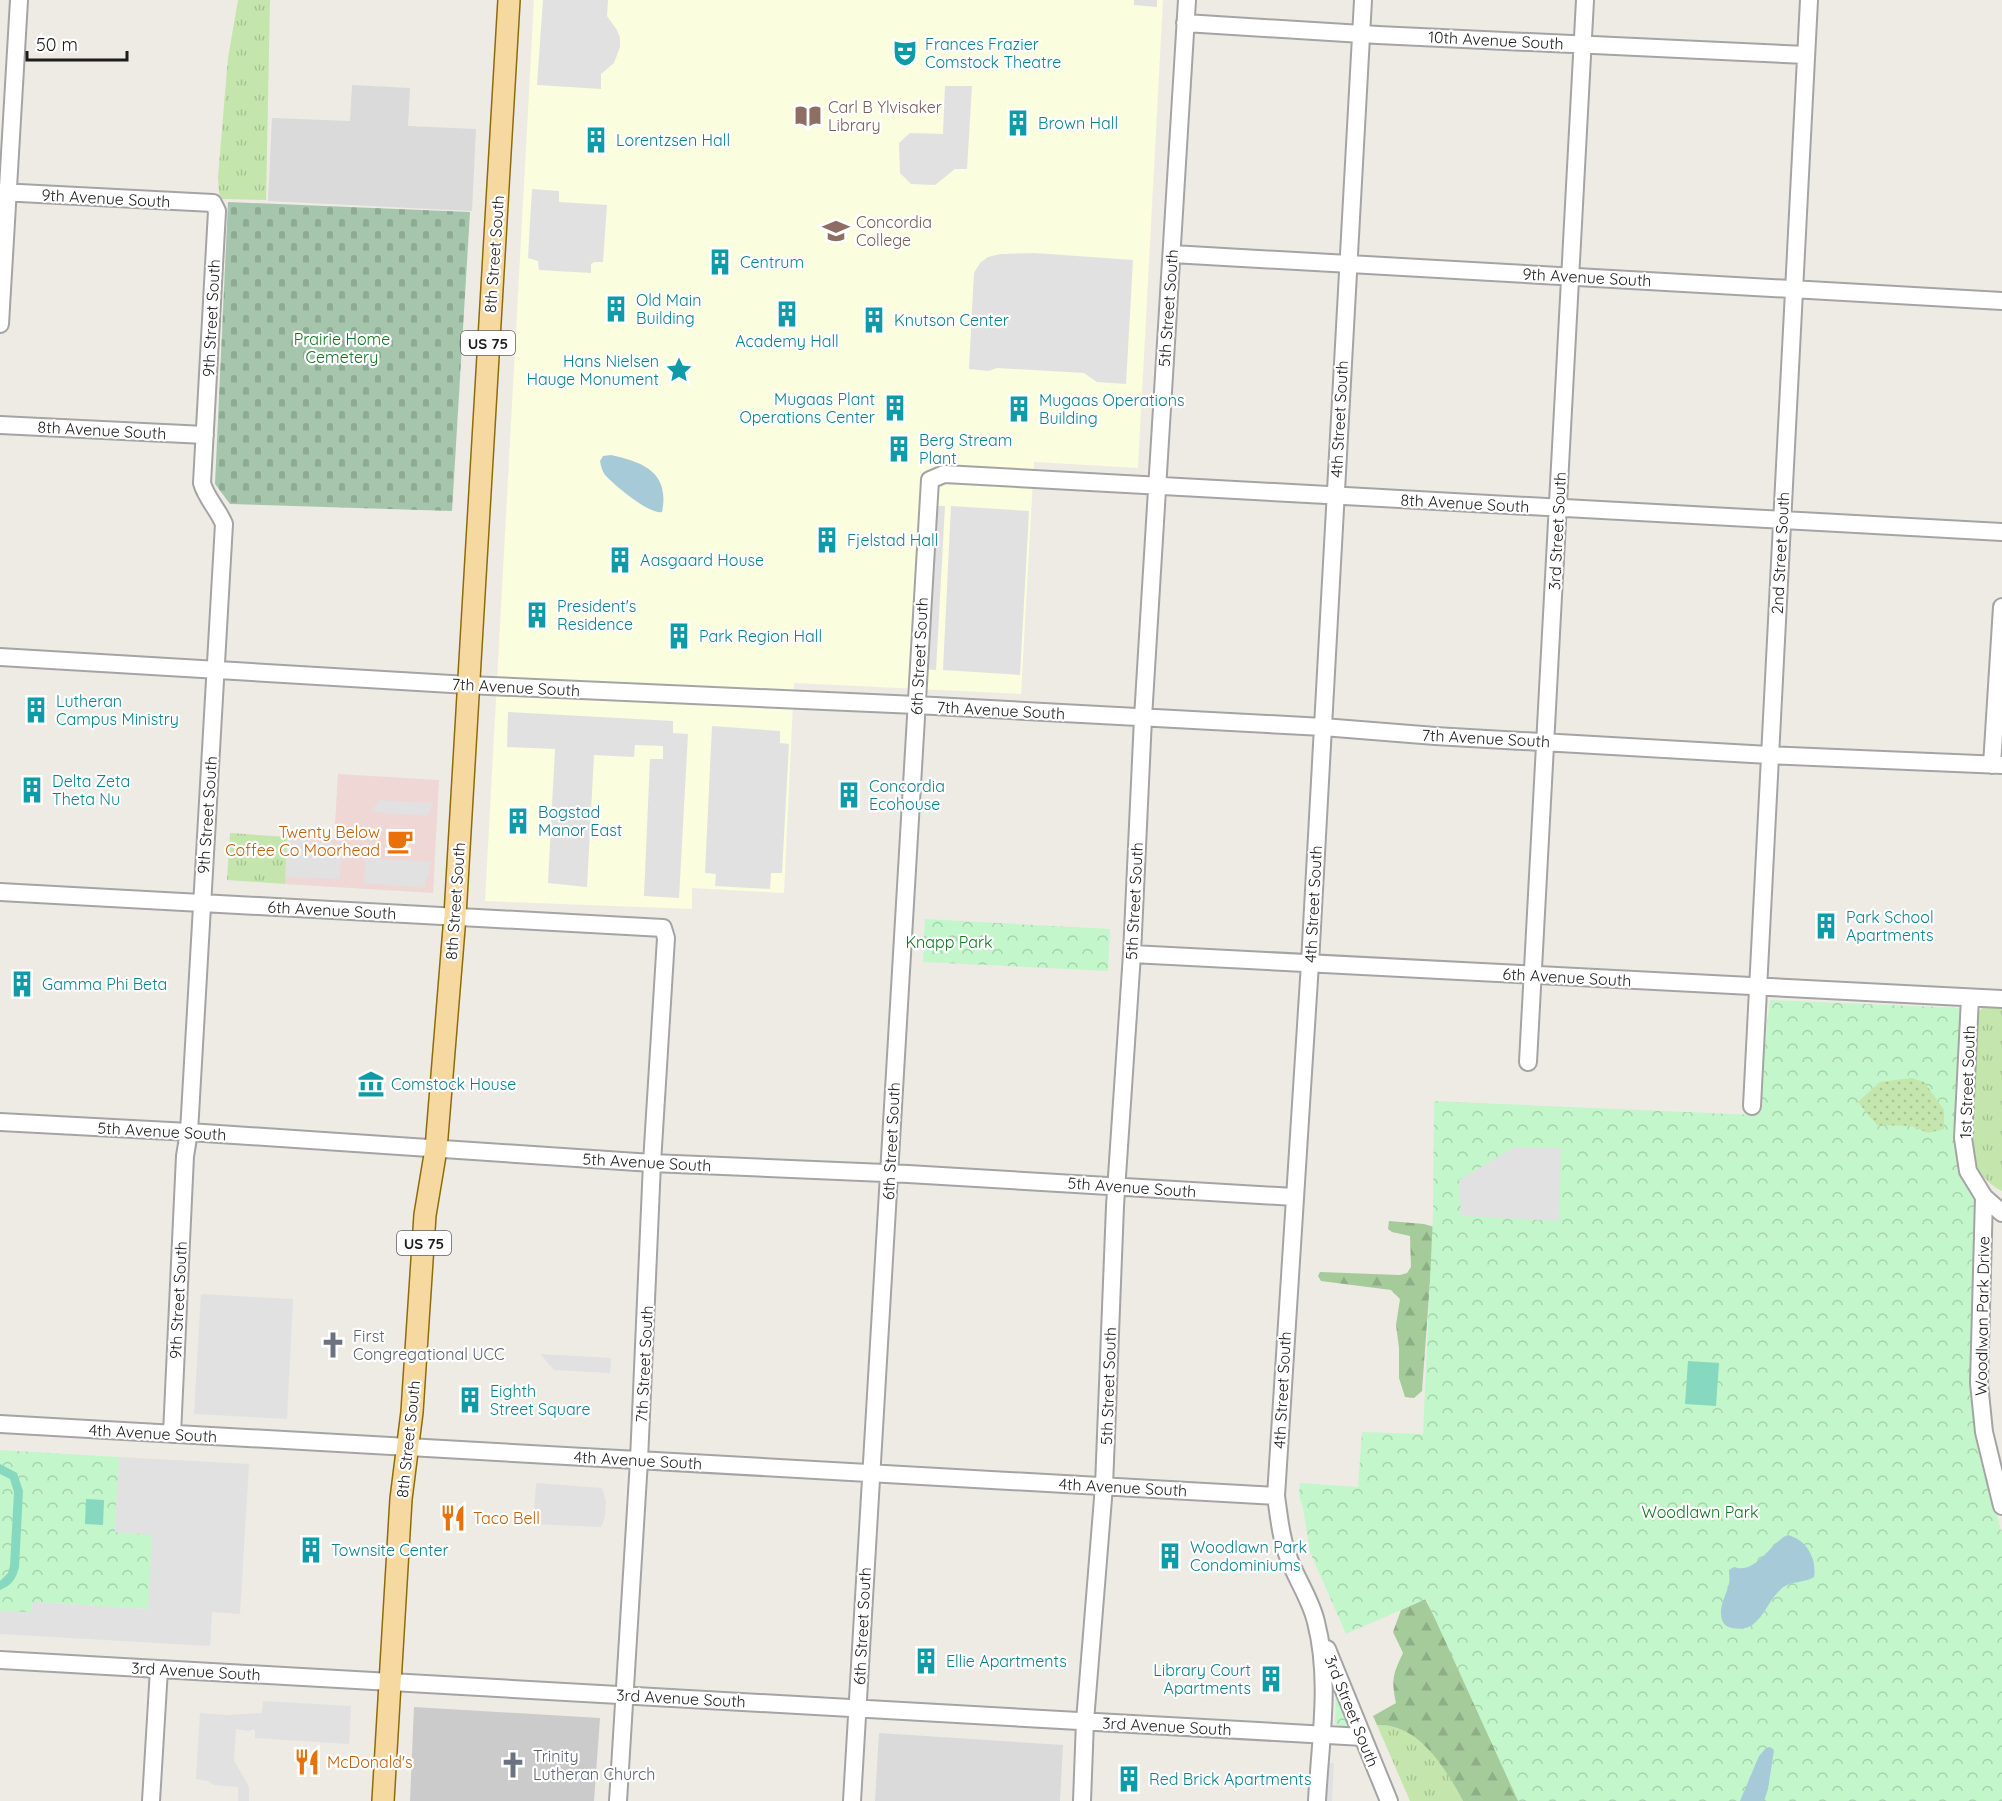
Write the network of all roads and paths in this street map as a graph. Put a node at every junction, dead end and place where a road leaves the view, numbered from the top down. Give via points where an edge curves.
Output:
1 (19, 0) edge
2 (509, 0) edge
3 (1187, 0) edge
4 (1363, 0) edge
5 (1585, 0) edge
6 (1809, 0) edge
7 (1185, 23) junction
8 (1361, 34) junction
9 (1582, 45) junction
10 (1806, 55) junction
11 (4, 192) edge
12 (213, 204) joint
13 (1172, 254) junction
14 (1347, 264) junction
15 (1570, 276) junction
16 (1793, 289) junction
17 (2002, 301) edge
18 (0, 324) edge
19 (0, 425) edge
20 (205, 435) junction
21 (930, 480) joint
22 (1157, 486) junction
23 (1336, 496) junction
24 (1559, 508) junction
25 (1781, 519) junction
26 (2002, 532) edge
27 (2002, 607) edge
28 (0, 657) edge
29 (218, 670) junction
30 (468, 685) junction
31 (916, 705) junction
32 (1143, 718) junction
33 (1323, 727) junction
34 (1545, 741) junction
35 (1769, 755) junction
36 (1997, 765) edge
37 (0, 892) edge
38 (201, 903) junction
39 (455, 916) junction
40 (663, 927) joint
41 (1132, 954) junction
42 (1310, 963) junction
43 (1534, 975) junction
44 (1758, 987) junction
45 (1970, 998) junction
46 (2002, 999) edge
47 (1528, 1062) dead end
48 (1752, 1106) dead end
49 (0, 1122) edge
50 (189, 1132) junction
51 (436, 1149) junction
52 (652, 1163) junction
53 (889, 1173) junction
54 (1117, 1186) junction
55 (1294, 1197) junction
56 (1984, 1197) junction
57 (2002, 1213) edge
58 (0, 1424) edge
59 (172, 1434) junction
60 (408, 1447) junction
61 (639, 1460) junction
62 (871, 1473) junction
63 (1104, 1486) junction
64 (1276, 1496) junction
65 (2002, 1506) edge
66 (1316, 1621) junction
67 (0, 1660) edge
68 (159, 1669) junction
69 (390, 1682) junction
70 (625, 1695) junction
71 (858, 1708) junction
72 (1085, 1721) junction
73 (1321, 1735) junction
74 (1363, 1737) junction
75 (151, 1801) edge
76 (383, 1801) edge
77 (618, 1801) edge
78 (852, 1801) edge
79 (1082, 1801) edge
80 (1317, 1801) edge
81 (1389, 1801) edge

1 - 11 street
2 - 30 main road, 8th Street South / US 75
3 - 7 street, 5th Street South
4 - 8 street, 4th Street South
5 - 9 street, 3rd Street South
6 - 10 street, 2nd Street South
7 - 8 street, 10th Avenue South
7 - 13 street, 5th Street South
8 - 9 street, 10th Avenue South
8 - 14 street, 4th Street South
9 - 10 street, 10th Avenue South
9 - 15 street, 3rd Street South
10 - 16 street, 2nd Street South
11 - 12 street, 9th Avenue South
11 - 18 street
12 - 20 street, 9th Street South via 217,211
13 - 14 street, 9th Avenue South
13 - 22 street, 5th Street South
14 - 15 street, 9th Avenue South
14 - 23 street, 4th Street South
15 - 16 street, 9th Avenue South
15 - 24 street, 3rd Street South
16 - 17 street, 9th Avenue South
16 - 25 street, 2nd Street South
19 - 20 street, 8th Avenue South
20 - 29 street, 9th Street South via 202,483 224,524
21 - 22 street, 8th Avenue South via 944,474
21 - 31 street, 6th Street South
22 - 23 street, 8th Avenue South
22 - 32 street, 5th Street South
23 - 24 street, 8th Avenue South
23 - 33 street, 4th Street South
24 - 25 street, 8th Avenue South
24 - 34 street, 3rd Street South
25 - 26 street, 8th Avenue South
25 - 35 street, 2nd Street South
27 - 36 street
28 - 29 street, 7th Avenue South
29 - 30 street, 7th Avenue South
29 - 38 street, 9th Street South
30 - 31 street, 7th Avenue South
30 - 39 main road, 8th Street South / US 75
31 - 32 street, 7th Avenue South
31 - 53 street, 6th Street South
32 - 33 street, 7th Avenue South
32 - 41 street, 5th Street South
33 - 34 street, 7th Avenue South
33 - 42 street, 4th Street South
34 - 35 street, 7th Avenue South
34 - 43 street, 3rd Street South
35 - 36 street, 7th Avenue South
35 - 44 street, 2nd Street South
37 - 38 street, 6th Avenue South
38 - 39 street, 6th Avenue South
38 - 50 street, 9th Street South
39 - 40 street, 6th Avenue South
39 - 51 main road, 8th Street South / US 75
40 - 52 street, 7th Street South via 666,938
41 - 42 street, 6th Avenue South
41 - 54 street, 5th Street South
42 - 43 street, 6th Avenue South
42 - 55 street, 4th Street South
43 - 44 street, 6th Avenue South
43 - 47 street, 3rd Street South
44 - 45 street, 6th Avenue South
44 - 48 street, 2nd Street South
45 - 46 street, 6th Avenue South
45 - 56 street, 1st Street South via 1964,1138 1968,1171
49 - 50 street, 5th Avenue South
50 - 51 street, 5th Avenue South
50 - 59 street, 9th Street South
51 - 52 street, 5th Avenue South
51 - 60 main road, 8th Street South / US 75 via 426,1215
52 - 53 street, 5th Avenue South
52 - 61 street, 7th Street South
53 - 54 street, 5th Avenue South
53 - 62 street, 6th Street South
54 - 55 street, 5th Avenue South
54 - 63 street, 5th Street South
55 - 64 street, 4th Street South
56 - 57 street
56 - 65 street, Woodlwan Park Drive via 1978,1383 1984,1432
58 - 59 street, 4th Avenue South
59 - 60 street, 4th Avenue South
60 - 61 street, 4th Avenue South
60 - 69 main road, 8th Street South / US 75 via 400,1511
61 - 62 street, 4th Avenue South
61 - 70 street, 7th Street South
62 - 63 street, 4th Avenue South
62 - 71 street, 6th Street South
63 - 64 street, 4th Avenue South
63 - 72 street, 5th Street South
64 - 66 street, 4th Street South via 1288,1557
66 - 73 street, 4th Street South via 1325,1682
66 - 74 street, 3rd Street South
67 - 68 street, 3rd Avenue South
68 - 69 street, 3rd Avenue South
68 - 75 street
69 - 70 street, 3rd Avenue South
69 - 76 main road, 8th Street South / US 75
70 - 71 street, 3rd Avenue South
70 - 77 street, 7th Street South
71 - 72 street, 3rd Avenue South
71 - 78 street, 6th Street South
72 - 73 street, 3rd Avenue South
72 - 79 street, 5th Street South
73 - 74 street, 3rd Avenue South
73 - 80 street, 4th Street South
74 - 81 street, 3rd Street South

